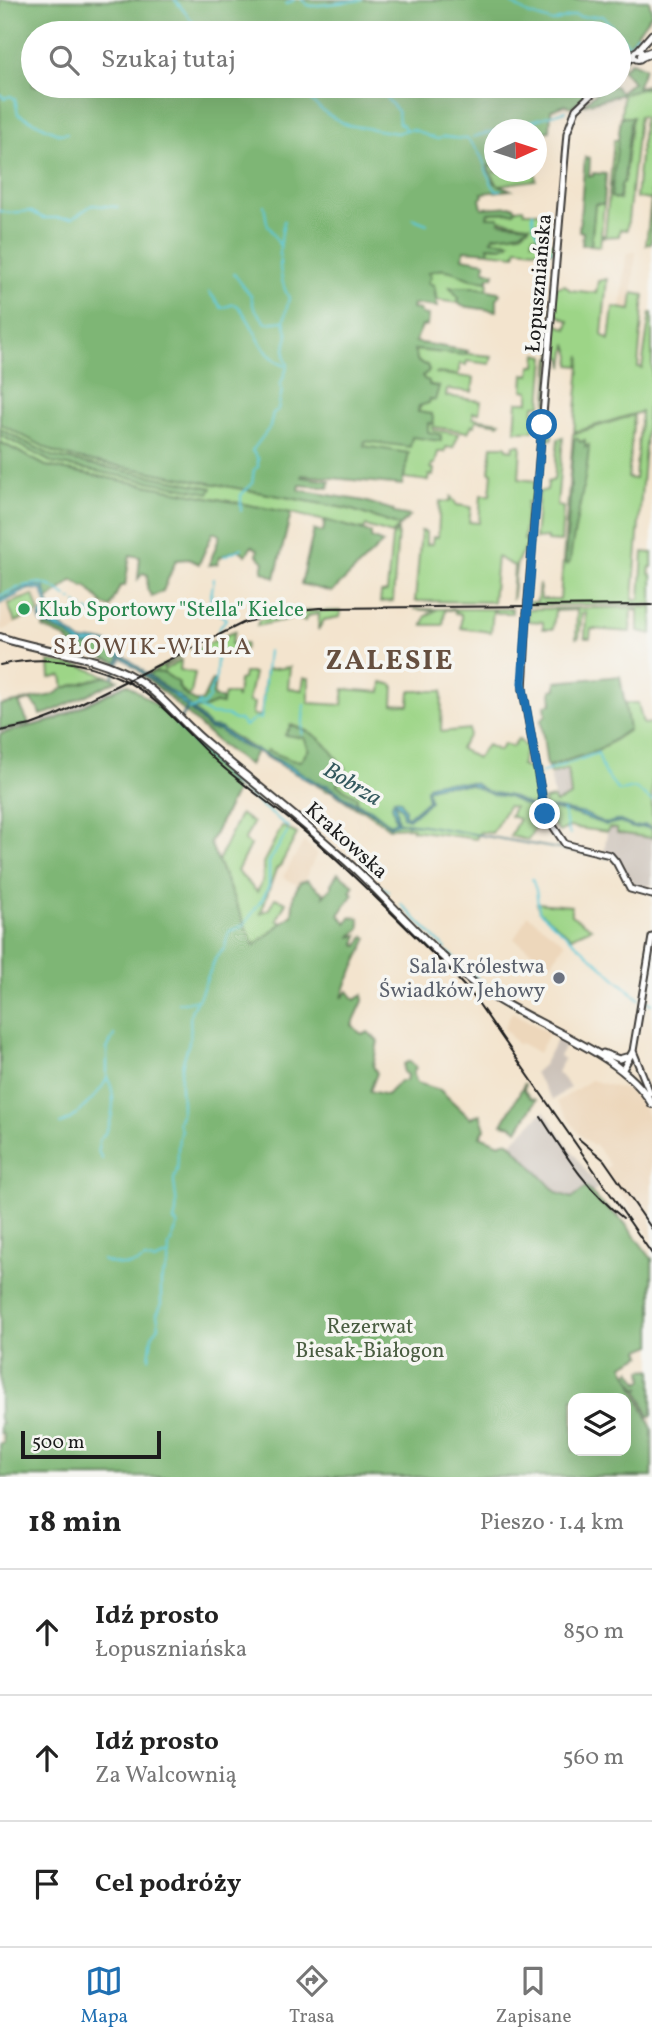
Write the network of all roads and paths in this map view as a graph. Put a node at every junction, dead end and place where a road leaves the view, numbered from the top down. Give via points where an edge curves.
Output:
1 (652, 34) edge
2 (642, 54) edge
3 (587, 98) edge
4 (0, 636) edge
5 (652, 895) edge
6 (652, 937) edge
7 (633, 1048) junction
8 (603, 1053) junction
9 (626, 1057) junction
10 (623, 1067) junction
11 (651, 1095) edge
12 (652, 1104) edge

1 - 2 main road
3 - 5 main road, Łopuszniańska, bridge via 570,120 566,137 523,690 543,804 554,830 567,846 613,858 630,889
4 - 8 main road, Krakowska via 98,658 144,680 202,735 325,836 470,975 503,1000
4 - 10 main road, Krakowska via 36,649 97,661 137,680 309,827 457,969 503,1003
6 - 7 main road
7 - 9 main road
7 - 10 main road
7 - 11 main road
8 - 9 main road
8 - 10 main road, Krakowska
9 - 10 main road
10 - 11 main road, Krakowska
10 - 12 main road, Krakowska

